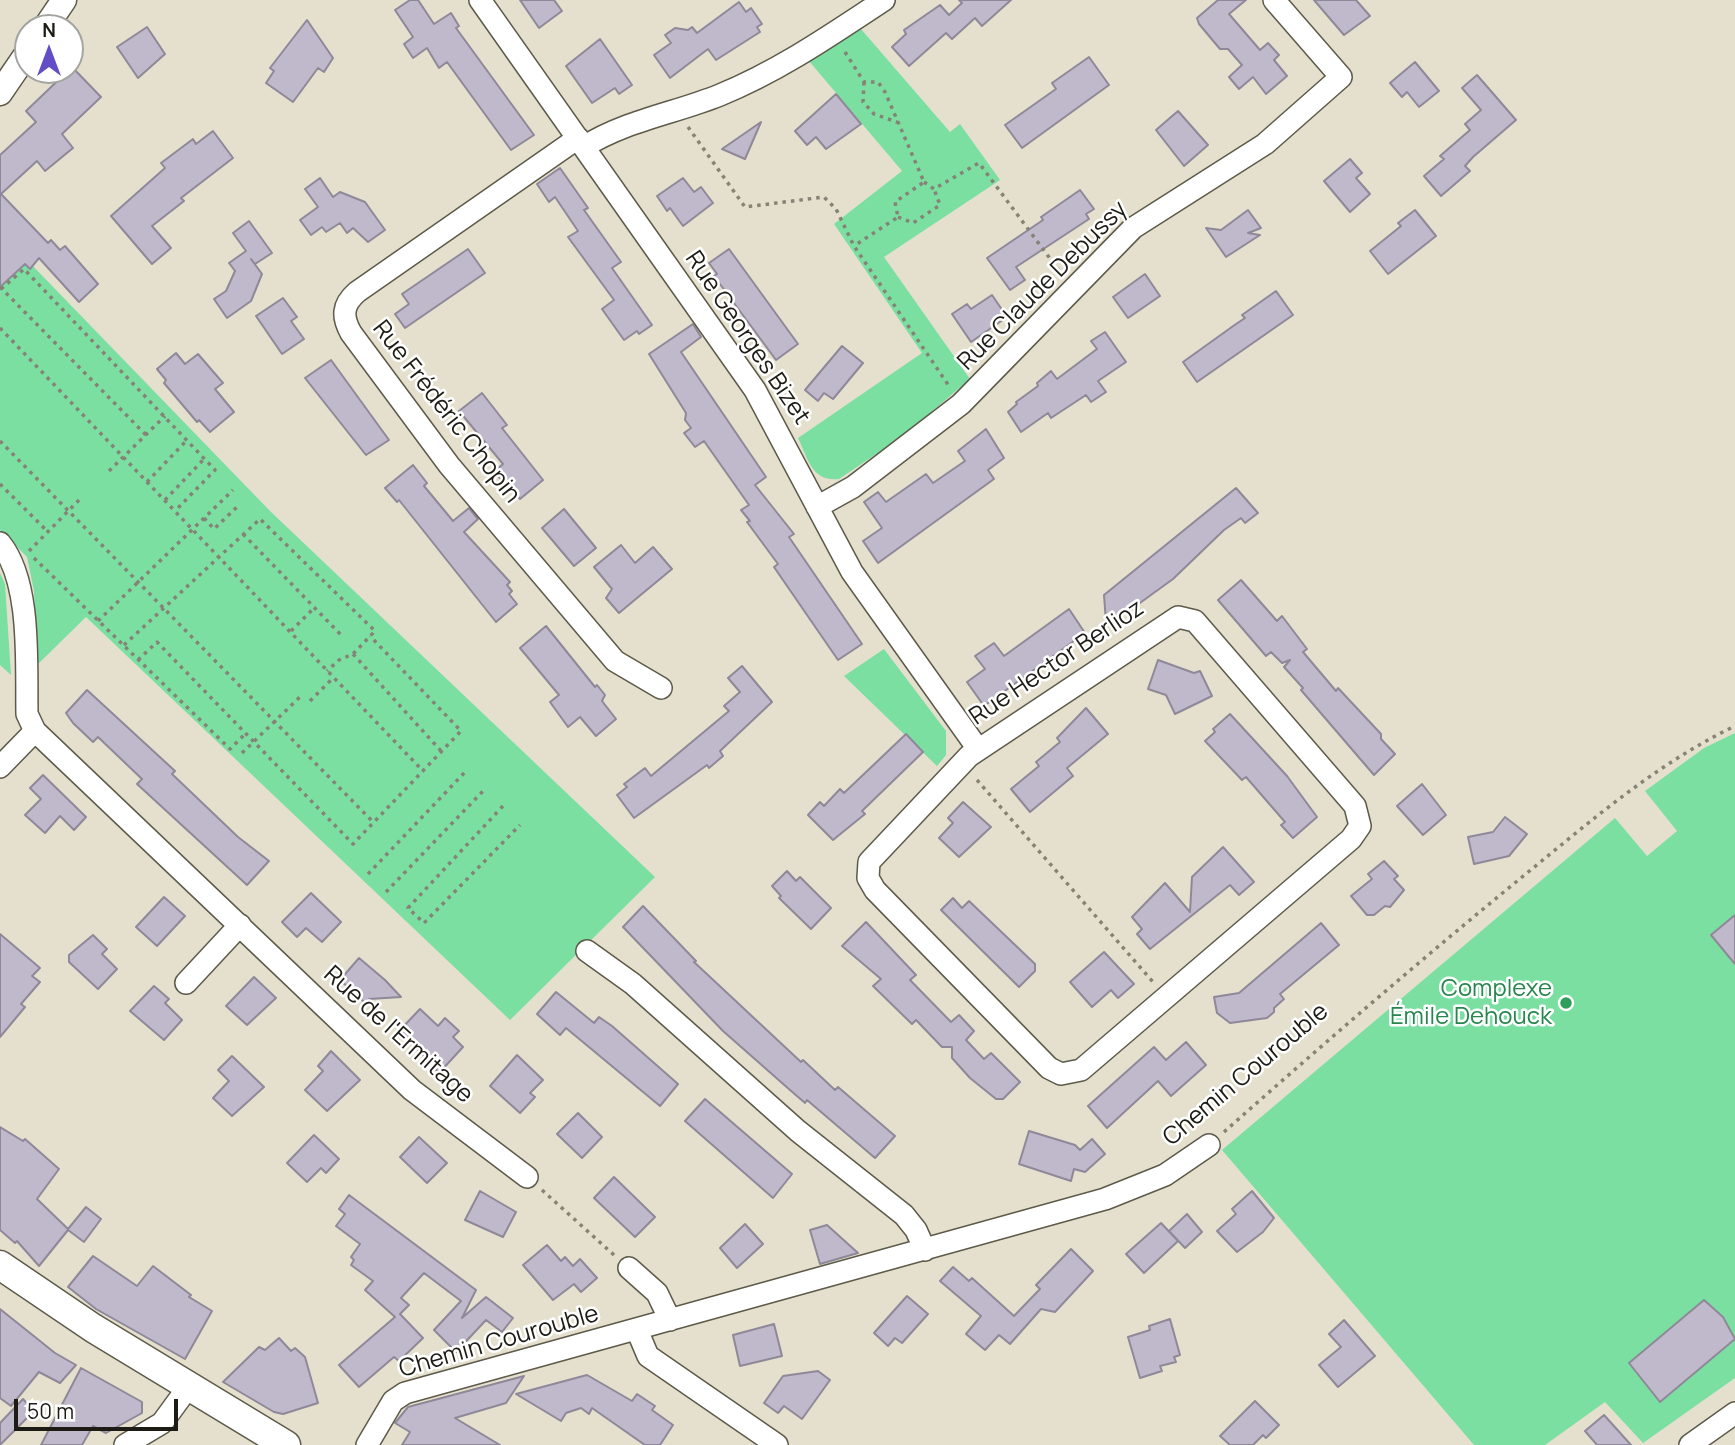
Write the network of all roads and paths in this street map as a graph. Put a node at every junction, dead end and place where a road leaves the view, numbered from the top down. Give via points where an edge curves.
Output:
1 (480, 0) edge
2 (884, 0) edge
3 (1274, 0) edge
4 (833, 34) junction
5 (14, 72) edge
6 (864, 82) junction
7 (0, 93) edge
8 (677, 111) junction
9 (897, 122) junction
10 (581, 142) junction
11 (924, 182) junction
12 (934, 189) junction
13 (898, 217) junction
14 (854, 246) junction
15 (1, 288) edge
16 (1072, 290) junction
17 (0, 328) edge
18 (961, 404) junction
19 (165, 416) junction
20 (146, 435) junction
21 (187, 440) junction
22 (0, 441) edge
23 (123, 457) junction
24 (204, 459) junction
25 (109, 471) dead end
26 (146, 482) junction
27 (0, 484) edge
28 (233, 490) dead end
29 (80, 499) dead end
30 (164, 500) junction
31 (239, 505) dead end
32 (817, 508) junction
33 (69, 511) junction
34 (175, 511) junction
35 (204, 518) junction
36 (193, 530) junction
37 (48, 532) junction
38 (243, 534) junction
39 (9, 543) edge
40 (28, 553) junction
41 (219, 557) junction
42 (138, 582) junction
43 (164, 608) junction
44 (314, 608) junction
45 (98, 621) junction
46 (291, 632) junction
47 (342, 636) dead end
48 (370, 636) junction
49 (124, 645) junction
50 (353, 654) junction
51 (138, 660) junction
52 (327, 671) junction
53 (334, 677) junction
54 (661, 688) dead end
55 (303, 694) dead end
56 (310, 701) dead end
57 (274, 721) junction
58 (1735, 726) edge
59 (35, 731) junction
60 (246, 733) junction
61 (254, 741) junction
62 (978, 749) junction
63 (442, 752) junction
64 (242, 753) dead end
65 (961, 762) junction
66 (0, 766) edge
67 (423, 771) junction
68 (467, 771) dead end
69 (485, 789) dead end
70 (503, 806) dead end
71 (374, 823) junction
72 (520, 825) dead end
73 (368, 874) dead end
74 (386, 892) dead end
75 (240, 925) junction
76 (587, 951) dead end
77 (186, 983) dead end
78 (1166, 997) junction
79 (1209, 1145) joint
80 (527, 1177) joint
81 (925, 1250) junction
82 (0, 1265) edge
83 (629, 1268) joint
84 (0, 1286) edge
85 (670, 1320) junction
86 (637, 1330) junction
87 (184, 1393) junction
88 (1735, 1413) edge
89 (125, 1445) edge
90 (256, 1445) edge
91 (286, 1445) edge
92 (367, 1445) edge
93 (777, 1445) edge
94 (1690, 1445) edge

1 - 10 street, Rue Georges Bizet
2 - 4 street
3 - 16 street, Rue Claude Debussy via 1340,77 1254,152 1133,228
4 - 6 path
4 - 8 street via 773,70
5 - 7 street
6 - 9 path via 878,82
6 - 9 path via 863,102 874,114
8 - 10 street
8 - 14 path via 745,207 824,197 836,209
9 - 11 path
10 - 32 street, Rue Georges Bizet via 755,390
10 - 54 street, Rue Frédéric Chopin via 357,292 348,300 344,316 351,333 427,438 615,661
11 - 12 path
11 - 13 path via 895,202
12 - 13 path via 940,205 913,223
12 - 16 path via 979,163
13 - 14 path
14 - 18 path
15 - 19 path via 24,269
15 - 20 path
16 - 18 street, Rue Claude Debussy
17 - 23 path
18 - 32 street, Rue Claude Debussy via 853,487
19 - 20 path
19 - 21 path
20 - 23 path
21 - 24 path
21 - 26 path
22 - 33 path
23 - 25 path
23 - 26 path
24 - 30 path
24 - 34 path via 215,470
26 - 30 path
27 - 37 path
28 - 35 path
29 - 33 path
30 - 34 path
31 - 35 path via 214,529
32 - 62 street, Rue Georges Bizet via 864,590
33 - 37 path
33 - 42 path
34 - 36 path
35 - 36 path
36 - 41 path
36 - 42 path
37 - 40 path
38 - 41 path
38 - 44 path
38 - 48 path via 260,519 375,631
39 - 40 path
39 - 59 street via 19,582 27,714
40 - 45 path
41 - 43 path
41 - 46 path
42 - 43 path
42 - 45 path
43 - 49 path
43 - 57 path
44 - 46 path
44 - 47 path
45 - 49 path
46 - 52 path
48 - 50 path
48 - 63 path via 461,731
49 - 51 path
50 - 52 path
50 - 63 path
51 - 60 path via 230,749
51 - 60 path via 157,642
52 - 53 path
53 - 56 path
53 - 67 path
55 - 57 path
57 - 61 path
57 - 71 path
58 - 79 path, Chemin Courouble via 1686,751 1581,829 1342,1027
59 - 66 street
59 - 75 street, Rue de l'Ermitage
60 - 61 path
61 - 64 path
61 - 71 path via 353,844
62 - 65 street, Rue Hector Berlioz
62 - 78 street, Rue Hector Berlioz via 1168,621 1188,617 1355,806 1360,821 1355,835
63 - 67 path
65 - 78 path
65 - 78 street, Rue Hector Berlioz via 871,856 867,873 874,890 1055,1072 1068,1075 1082,1070
67 - 71 path
68 - 73 path
69 - 74 path
70 - 72 path via 408,908 424,923
75 - 77 street
75 - 80 street, Rue de l'Ermitage via 423,1100
76 - 81 street via 620,973 798,1131 904,1215
79 - 81 street, Chemin Courouble via 1165,1175 1118,1195
80 - 83 path
81 - 85 street, Chemin Courouble
82 - 87 main road
83 - 85 street via 656,1293
84 - 87 main road via 76,1338
85 - 86 street, Chemin Courouble
86 - 92 street, Chemin Courouble via 405,1393 393,1401
86 - 93 street via 648,1356
87 - 89 street via 163,1423
87 - 90 main road
87 - 91 main road
88 - 94 street

